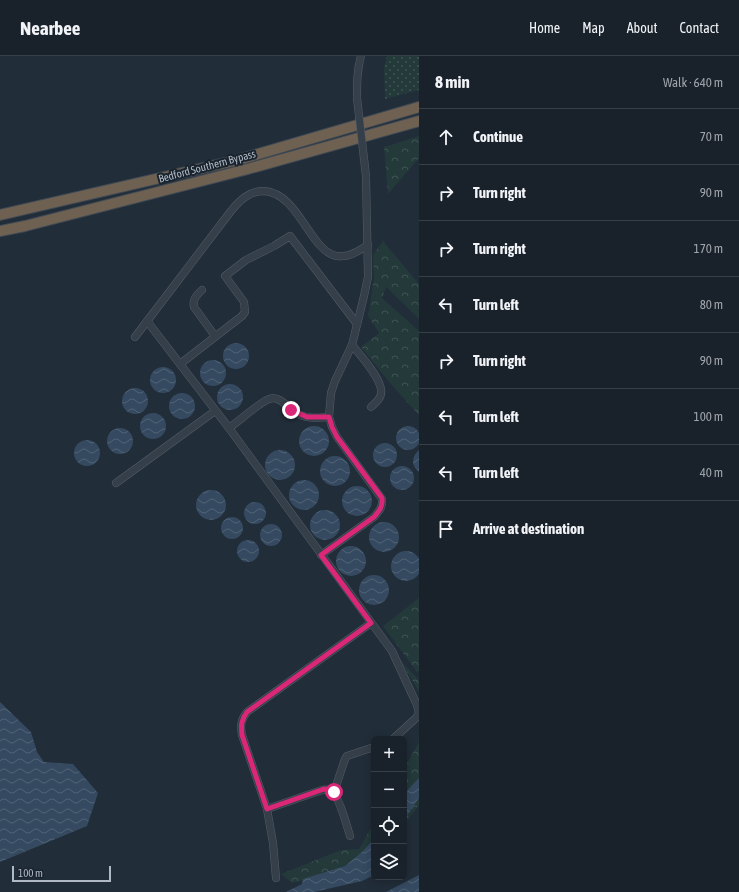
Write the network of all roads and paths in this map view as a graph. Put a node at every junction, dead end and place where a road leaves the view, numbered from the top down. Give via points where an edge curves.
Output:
1 (361, 56) edge
2 (419, 107) edge
3 (419, 121) edge
4 (0, 216) edge
5 (0, 231) edge
6 (368, 245) junction
7 (202, 290) dead end
8 (147, 321) junction
9 (357, 324) junction
10 (215, 336) junction
11 (136, 337) dead end
12 (352, 345) junction
13 (180, 364) junction
14 (371, 407) dead end
15 (215, 411) junction
16 (329, 417) junction
17 (229, 428) junction
18 (116, 483) dead end
19 (321, 555) junction
20 (371, 623) junction
21 (396, 736) edge
22 (371, 748) edge
23 (334, 792) junction
24 (267, 809) junction
25 (350, 836) dead end
26 (276, 878) dead end

1 - 6 street, bridge via 358,66 357,98 366,176
2 - 4 highway, Bedford Southern Bypass via 238,160
3 - 5 highway, Bedford Southern Bypass via 244,170
6 - 8 street via 354,254 335,256 327,252 289,203 279,195 260,191 250,194 240,200 231,211
6 - 9 street via 368,277
7 - 10 street via 195,298 194,307
8 - 11 street
8 - 13 street
9 - 10 street via 290,236 246,260 225,276 244,302 245,312
9 - 12 street
10 - 13 street
12 - 14 street via 382,390 381,397
12 - 16 street via 331,393
13 - 15 street
15 - 17 street
15 - 18 street
16 - 17 street via 299,415 275,398 265,401
16 - 19 street via 337,437 382,498 382,504 374,517
17 - 19 street
19 - 20 street
20 - 21 street via 392,651 419,710 416,718
20 - 24 street via 247,712 242,719 242,735
22 - 23 street via 345,759
23 - 24 street via 324,789
23 - 25 street
24 - 26 street

